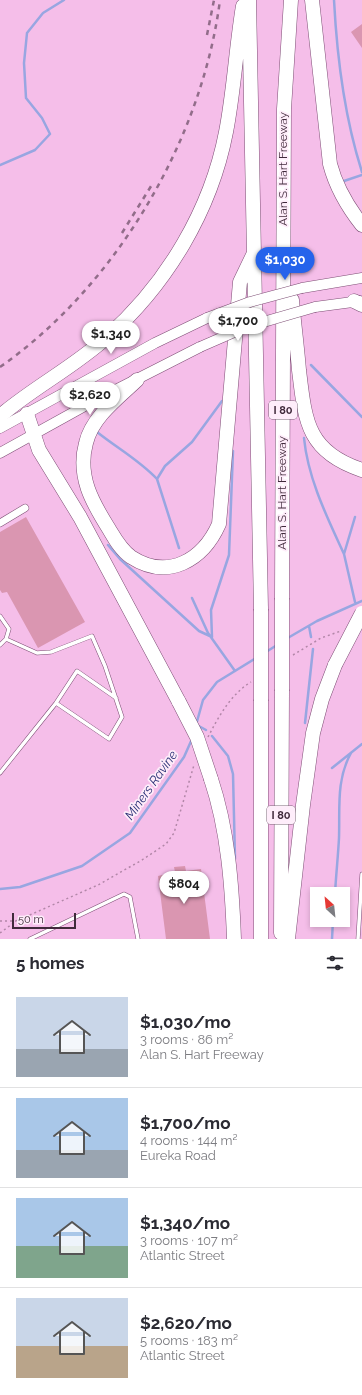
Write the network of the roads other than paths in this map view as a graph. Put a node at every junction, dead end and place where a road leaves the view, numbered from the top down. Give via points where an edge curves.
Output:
1 (244, 0) edge
2 (249, 0) edge
3 (292, 0) edge
4 (312, 0) edge
5 (283, 223) junction
6 (362, 225) edge
7 (255, 251) junction
8 (362, 278) edge
9 (359, 302) edge
10 (137, 380) junction
11 (27, 414) junction
12 (0, 416) edge
13 (0, 428) edge
14 (34, 435) junction
15 (0, 453) edge
16 (362, 470) edge
17 (25, 508) dead end
18 (0, 522) edge
19 (362, 613) edge
20 (0, 616) edge
21 (6, 639) junction
22 (0, 644) edge
23 (116, 698) junction
24 (56, 703) junction
25 (0, 773) edge
26 (362, 874) edge
27 (30, 939) edge
28 (138, 939) edge
29 (234, 939) edge
30 (261, 939) edge
31 (281, 939) edge
32 (288, 939) edge
33 (358, 939) edge

1 - 12 highway via 226,132 218,166 180,249 143,300 107,337
2 - 7 highway, Alan S. Hart Freeway / I 80
3 - 5 highway, Alan S. Hart Freeway / I 80 via 284,109
4 - 6 highway via 330,164 344,200
5 - 16 highway via 305,417 317,441 325,450 345,464
5 - 31 highway, Alan S. Hart Freeway / I 80, bridge
7 - 10 highway via 240,282 219,524 206,547 185,563 172,566 150,566 131,557 120,546 96,509 84,479 84,456 90,432 103,413
7 - 30 highway, Alan S. Hart Freeway / I 80, bridge via 261,609
8 - 11 main road, bridge via 273,295 207,318 154,343
9 - 10 main road, bridge via 315,307 246,327 200,347
10 - 14 main road
11 - 13 main road
11 - 14 highway
14 - 15 main road
14 - 29 highway, bridge via 39,450 80,517 197,737 225,832
17 - 18 street
19 - 32 highway, bridge via 335,665 313,733 302,805
20 - 21 lane via 9,629
21 - 22 lane
21 - 23 lane via 36,653 51,652 92,636 106,666
23 - 24 lane via 77,671
23 - 24 lane via 122,717 109,739
24 - 25 lane
26 - 33 lane
27 - 28 lane via 124,894 130,897

